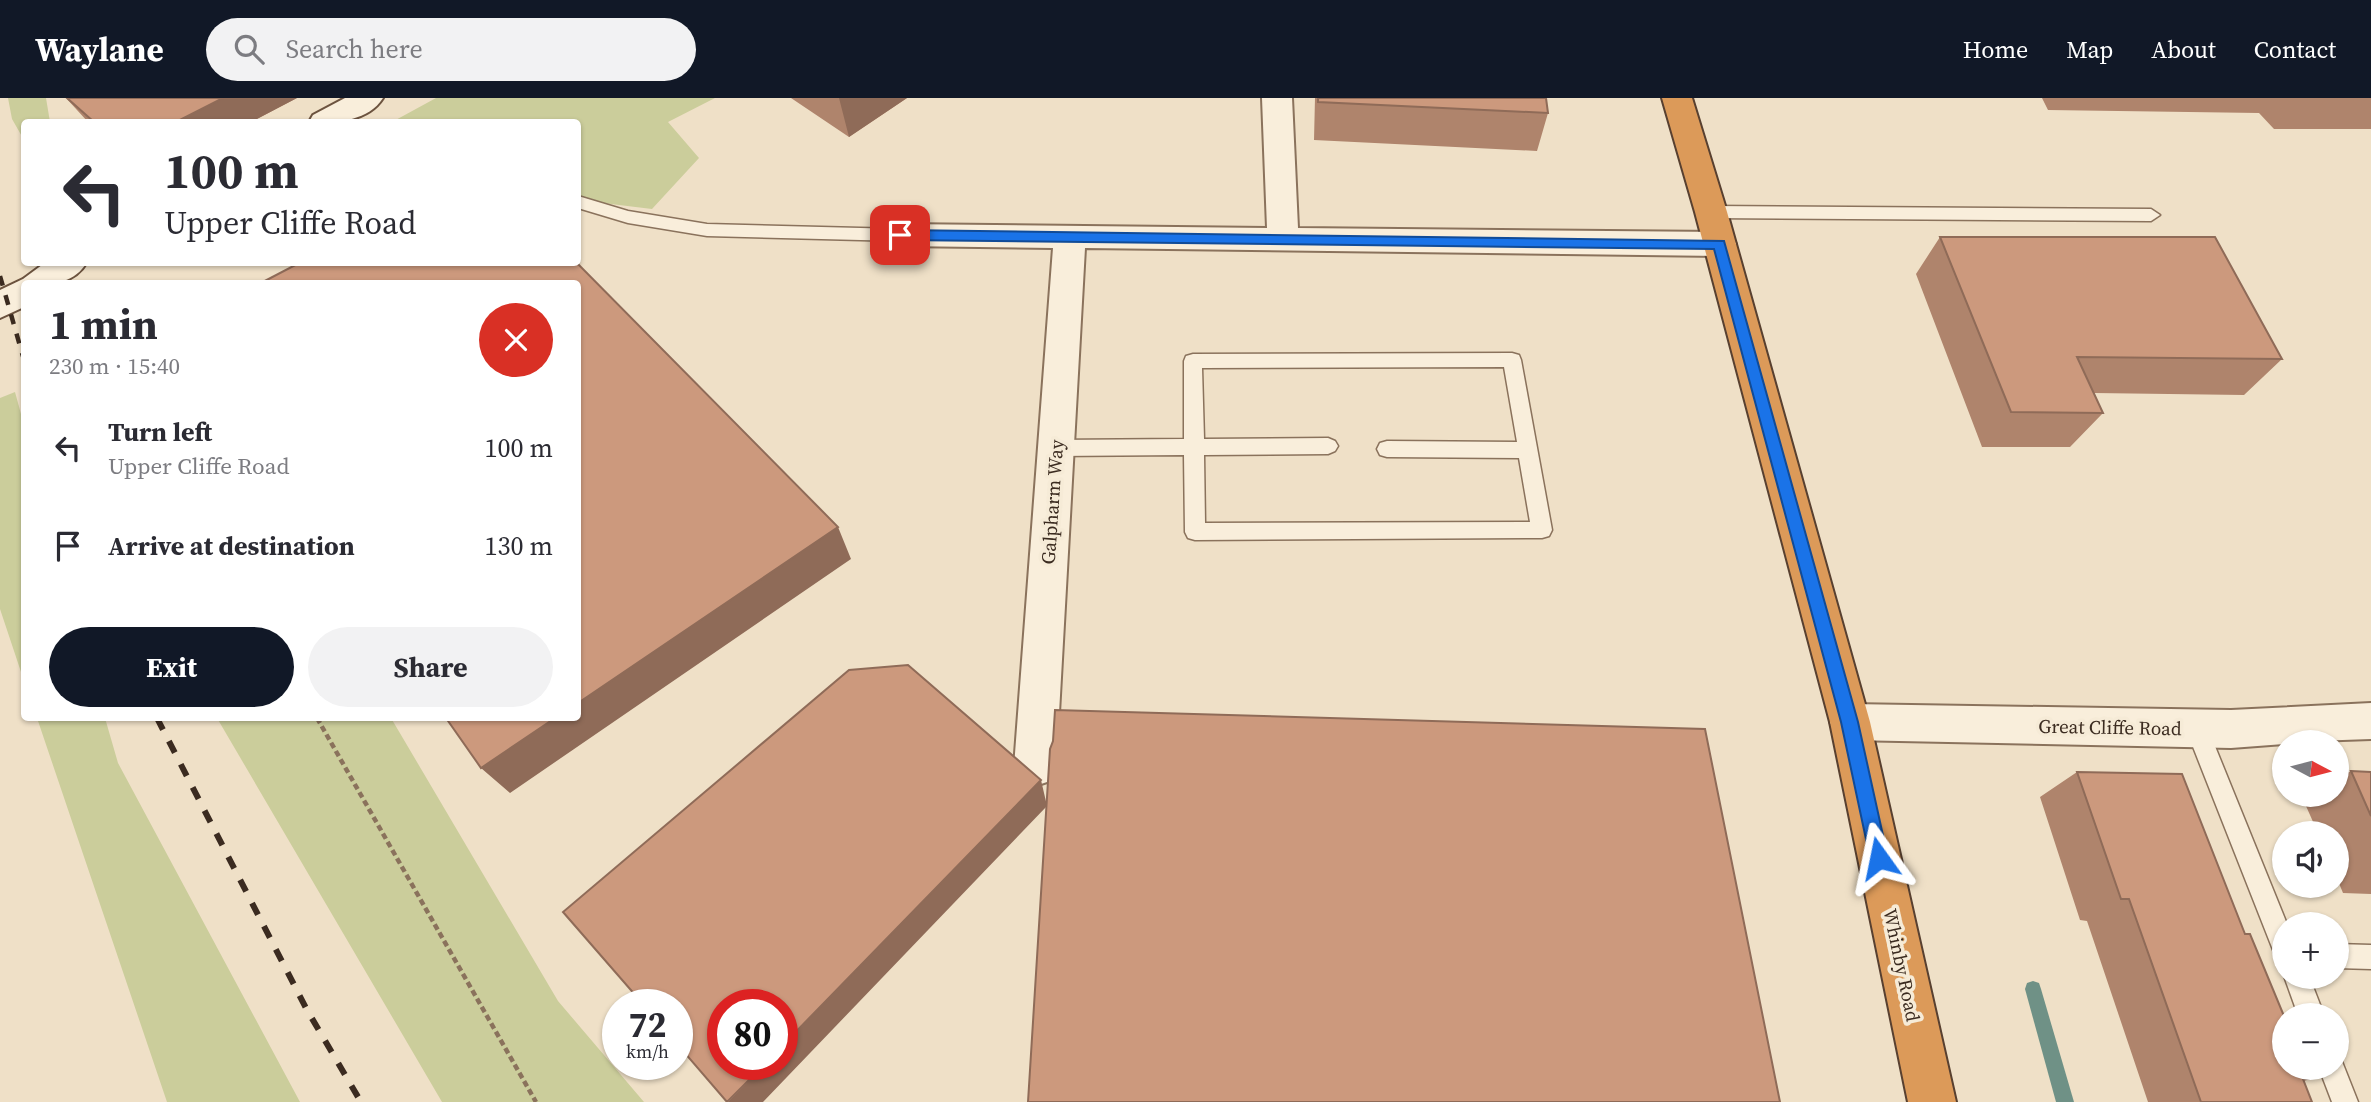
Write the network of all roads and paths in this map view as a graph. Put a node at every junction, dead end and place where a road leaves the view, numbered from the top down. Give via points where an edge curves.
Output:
1 (368, 98) edge
2 (1277, 98) edge
3 (1677, 98) edge
4 (330, 119) edge
5 (581, 203) edge
6 (2151, 215) dead end
7 (1715, 228) junction
8 (900, 235) joint
9 (1070, 237) junction
10 (1283, 239) junction
11 (65, 266) edge
12 (43, 280) edge
13 (1328, 446) dead end
14 (1194, 447) junction
15 (1055, 448) junction
16 (1387, 449) dead end
17 (1528, 450) junction
18 (319, 721) edge
19 (2371, 721) edge
20 (1850, 722) junction
21 (2197, 729) junction
22 (1035, 767) dead end
23 (2272, 916) edge
24 (2349, 956) edge
25 (2371, 957) edge
26 (2337, 1080) edge
27 (536, 1102) edge
28 (1932, 1102) edge
29 (2345, 1102) edge

1 - 4 street
2 - 10 street
3 - 7 highway, Whinby Road
5 - 8 lane via 628,218 707,230
6 - 7 lane
7 - 10 street
7 - 20 highway, Whinby Road
8 - 9 street
9 - 10 street
9 - 15 street, Galpharm Way
11 - 12 street
13 - 14 lane
14 - 15 lane
14 - 17 lane via 1193,361 1512,360
14 - 17 lane via 1195,532 1542,530
15 - 22 street, Galpharm Way
16 - 17 lane
18 - 27 path
19 - 21 street, Great Cliffe Road
20 - 21 street, Great Cliffe Road
20 - 28 highway, Whinby Road
21 - 23 lane
24 - 25 lane
26 - 29 lane

